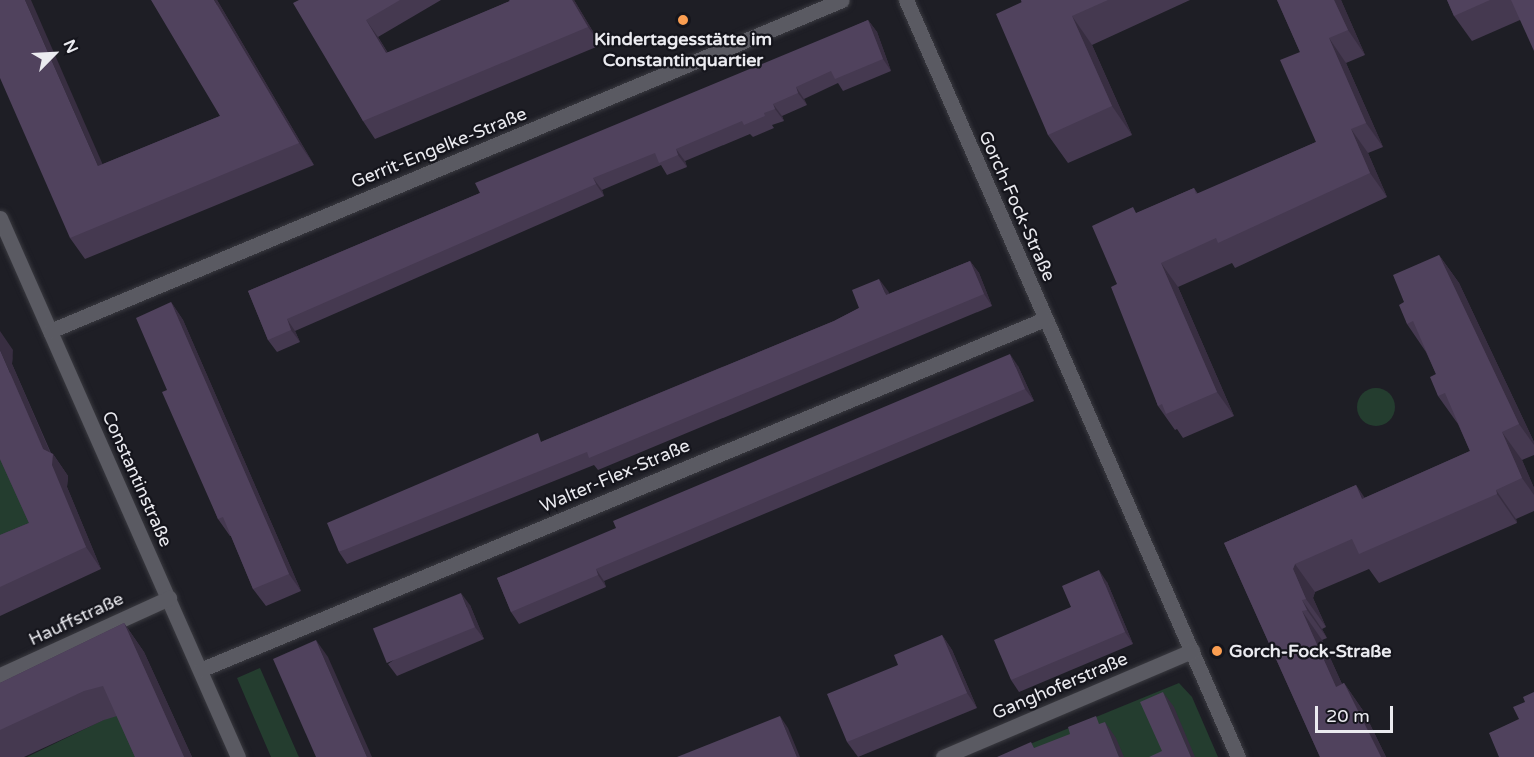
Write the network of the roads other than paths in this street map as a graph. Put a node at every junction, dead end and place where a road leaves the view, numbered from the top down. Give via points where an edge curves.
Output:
1 (842, 0) edge
2 (906, 0) edge
3 (0, 218) edge
4 (1045, 319) junction
5 (50, 331) junction
6 (168, 598) junction
7 (1192, 651) junction
8 (200, 670) junction
9 (0, 675) edge
10 (238, 757) edge
11 (943, 757) edge
12 (1238, 757) edge

1 - 5 street, Gerrit-Engelke-Straße
2 - 4 street, Gorch-Fock-Straße
3 - 5 street, Constantinstraße
4 - 7 street, Gorch-Fock-Straße
4 - 8 street, Walter-Flex-Straße
5 - 6 street, Constantinstraße
6 - 8 street, Constantinstraße
6 - 9 street, Hauffstraße
7 - 11 street, Ganghoferstraße
7 - 12 street, Gorch-Fock-Straße
8 - 10 street, Constantinstraße

